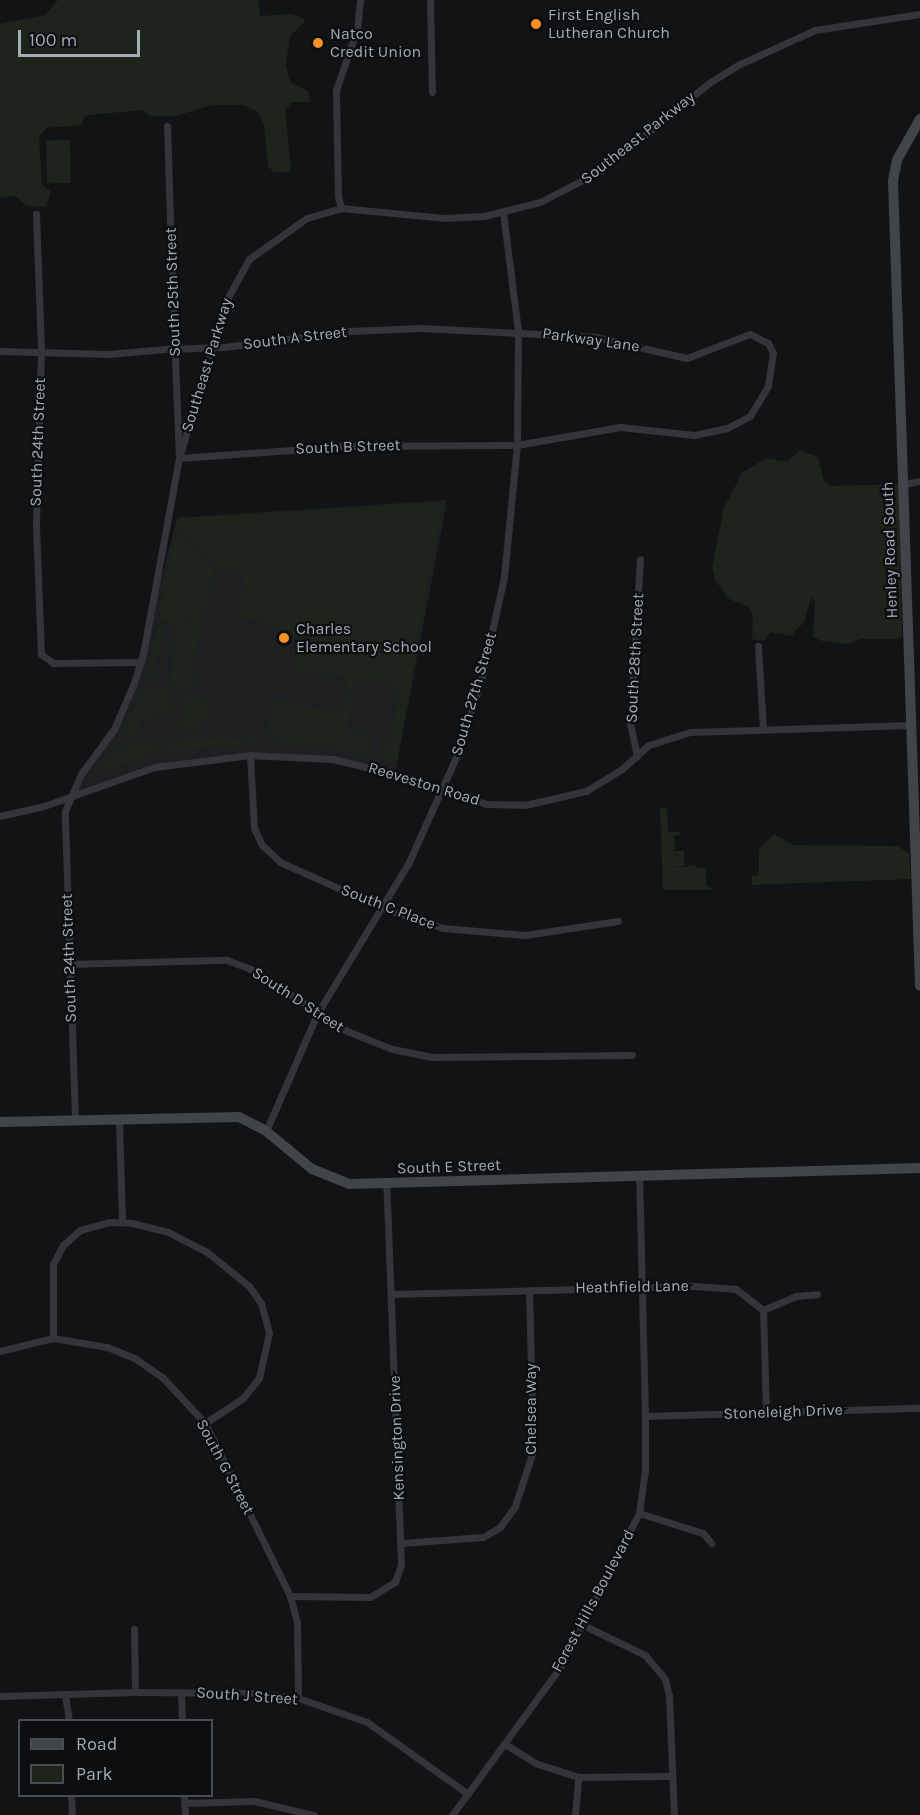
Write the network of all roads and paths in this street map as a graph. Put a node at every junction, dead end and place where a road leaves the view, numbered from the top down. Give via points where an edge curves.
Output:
1 (360, 0) edge
2 (430, 0) edge
3 (920, 14) edge
4 (432, 92) dead end
5 (920, 119) edge
6 (167, 126) dead end
7 (341, 208) junction
8 (503, 213) junction
9 (36, 214) dead end
10 (518, 331) junction
11 (210, 347) junction
12 (175, 349) junction
13 (0, 351) edge
14 (41, 353) junction
15 (517, 445) junction
16 (179, 458) junction
17 (920, 481) edge
18 (904, 484) junction
19 (640, 559) dead end
20 (758, 646) dead end
21 (141, 662) junction
22 (910, 725) junction
23 (763, 729) junction
24 (250, 755) junction
25 (637, 756) junction
26 (441, 790) junction
27 (69, 797) junction
28 (0, 816) edge
29 (383, 908) junction
30 (618, 921) dead end
31 (919, 931) edge
32 (69, 964) junction
33 (920, 986) edge
34 (317, 1014) junction
35 (632, 1055) dead end
36 (119, 1119) junction
37 (75, 1120) junction
38 (0, 1122) edge
39 (266, 1131) junction
40 (920, 1168) edge
41 (639, 1176) junction
42 (386, 1184) junction
43 (122, 1222) junction
44 (642, 1287) junction
45 (529, 1290) junction
46 (391, 1294) junction
47 (817, 1294) dead end
48 (763, 1310) junction
49 (53, 1338) junction
50 (0, 1351) edge
51 (920, 1408) edge
52 (766, 1412) junction
53 (645, 1416) junction
54 (205, 1423) junction
55 (639, 1513) junction
56 (402, 1543) junction
57 (711, 1543) dead end
58 (290, 1596) junction
59 (583, 1625) junction
60 (134, 1629) dead end
61 (135, 1692) junction
62 (181, 1693) junction
63 (65, 1695) junction
64 (0, 1696) edge
65 (298, 1698) junction
66 (69, 1719) edge
67 (182, 1719) edge
68 (505, 1744) junction
69 (672, 1776) junction
70 (578, 1777) junction
71 (468, 1794) junction
72 (72, 1797) edge
73 (184, 1799) edge
74 (300, 1813) edge
75 (72, 1815) edge
76 (185, 1815) edge
77 (314, 1815) edge
78 (452, 1815) edge
79 (575, 1815) edge
80 (674, 1815) edge

1 - 7 street via 357,29 336,90
2 - 4 street
3 - 8 street, Southeast Parkway via 815,30 773,47 709,83 600,171 549,198
5 - 18 street, Henley Road South via 897,160 893,181
6 - 12 street, South 25th Street
7 - 8 street, Southeast Parkway via 428,218
7 - 11 street, Southeast Parkway via 288,228 249,259 230,291
8 - 10 street, South 27th Street
9 - 14 street, South 24th Street
10 - 11 street, South A Street via 350,331
10 - 15 street, South 27th Street
10 - 15 street, Parkway Lane via 595,337 687,358 750,334 768,343 774,359 758,406 750,416 721,430 694,435 620,427
11 - 12 street, South A Street
11 - 16 street, Southeast Parkway
12 - 14 street, South A Street
12 - 16 street, South 25th Street
13 - 14 street, South A Street
14 - 21 street, South 24th Street via 36,520 40,647 46,660 53,663
15 - 16 street, South B Street via 348,446
15 - 26 street, South 27th Street via 512,518 497,613 477,695
16 - 21 street, Southeast Parkway
17 - 18 street
18 - 22 street, Henley Road South
19 - 25 street, South 28th Street via 630,724
20 - 23 street
21 - 27 street, Southeast Parkway via 114,729
22 - 23 street, Reeveston Road
22 - 31 street, Henley Road South
23 - 25 street, Reeveston Road via 690,732 649,745
24 - 26 street, Reeveston Road via 333,759
24 - 27 street, Reeveston Road via 155,767
24 - 29 street, South C Place via 252,818 262,845 280,862
25 - 26 street, Reeveston Road via 586,791 554,801 486,804
26 - 29 street, South 27th Street
27 - 28 street, Reeveston Road
27 - 32 street, South 24th Street via 65,811
29 - 30 street, South C Place via 423,924 490,934 560,931
29 - 34 street, South 27th Street
31 - 33 street, Henley Road South
32 - 34 street, South D Street via 227,960 251,969
32 - 37 street, South 24th Street
34 - 35 street, South D Street via 363,1039 432,1057
34 - 39 street, South 27th Street
36 - 37 street, South E Street
36 - 39 street, South E Street via 229,1116 249,1120
36 - 43 street
37 - 38 street, South E Street
39 - 42 street, South E Street via 324,1176 349,1184
40 - 41 street, South E Street
41 - 42 street, South E Street
41 - 44 street, Forest Hills Boulevard
42 - 46 street, Kensington Drive
43 - 49 street via 80,1230 56,1257 50,1281
43 - 54 street via 158,1228 207,1252 242,1279 261,1303 269,1333 262,1373 243,1398
44 - 45 street, Heathfield Lane
44 - 48 street, Heathfield Lane via 722,1286 736,1289
44 - 53 street, Forest Hills Boulevard
45 - 46 street, Heathfield Lane
45 - 56 street, Chelsea Way via 533,1451 515,1506 500,1527 483,1537
46 - 56 street, Kensington Drive
47 - 48 street via 796,1296
48 - 52 street
49 - 50 street, South G Street
49 - 54 street, South G Street via 107,1347 136,1359 174,1388
51 - 52 street, Stoneleigh Drive
52 - 53 street, Stoneleigh Drive
53 - 55 street, Forest Hills Boulevard via 645,1470
54 - 58 street, South G Street
55 - 57 street via 703,1533
55 - 59 street, Forest Hills Boulevard
56 - 58 street, Kensington Drive via 395,1582 377,1594 353,1599
58 - 65 street, South G Street via 297,1622
59 - 68 street, Forest Hills Boulevard via 545,1690
59 - 69 street via 645,1655 660,1668 669,1696
60 - 61 street
61 - 62 street, South J Street
61 - 63 street, South J Street
62 - 65 street, South J Street
62 - 67 street
63 - 64 street, South J Street
63 - 66 street
65 - 71 street, South J Street via 367,1722
68 - 70 street via 535,1763
68 - 71 street, Forest Hills Boulevard
69 - 70 street
69 - 80 street
70 - 79 street
71 - 78 street, Forest Hills Boulevard
72 - 75 street
73 - 74 street via 254,1801
73 - 76 street
74 - 77 street

